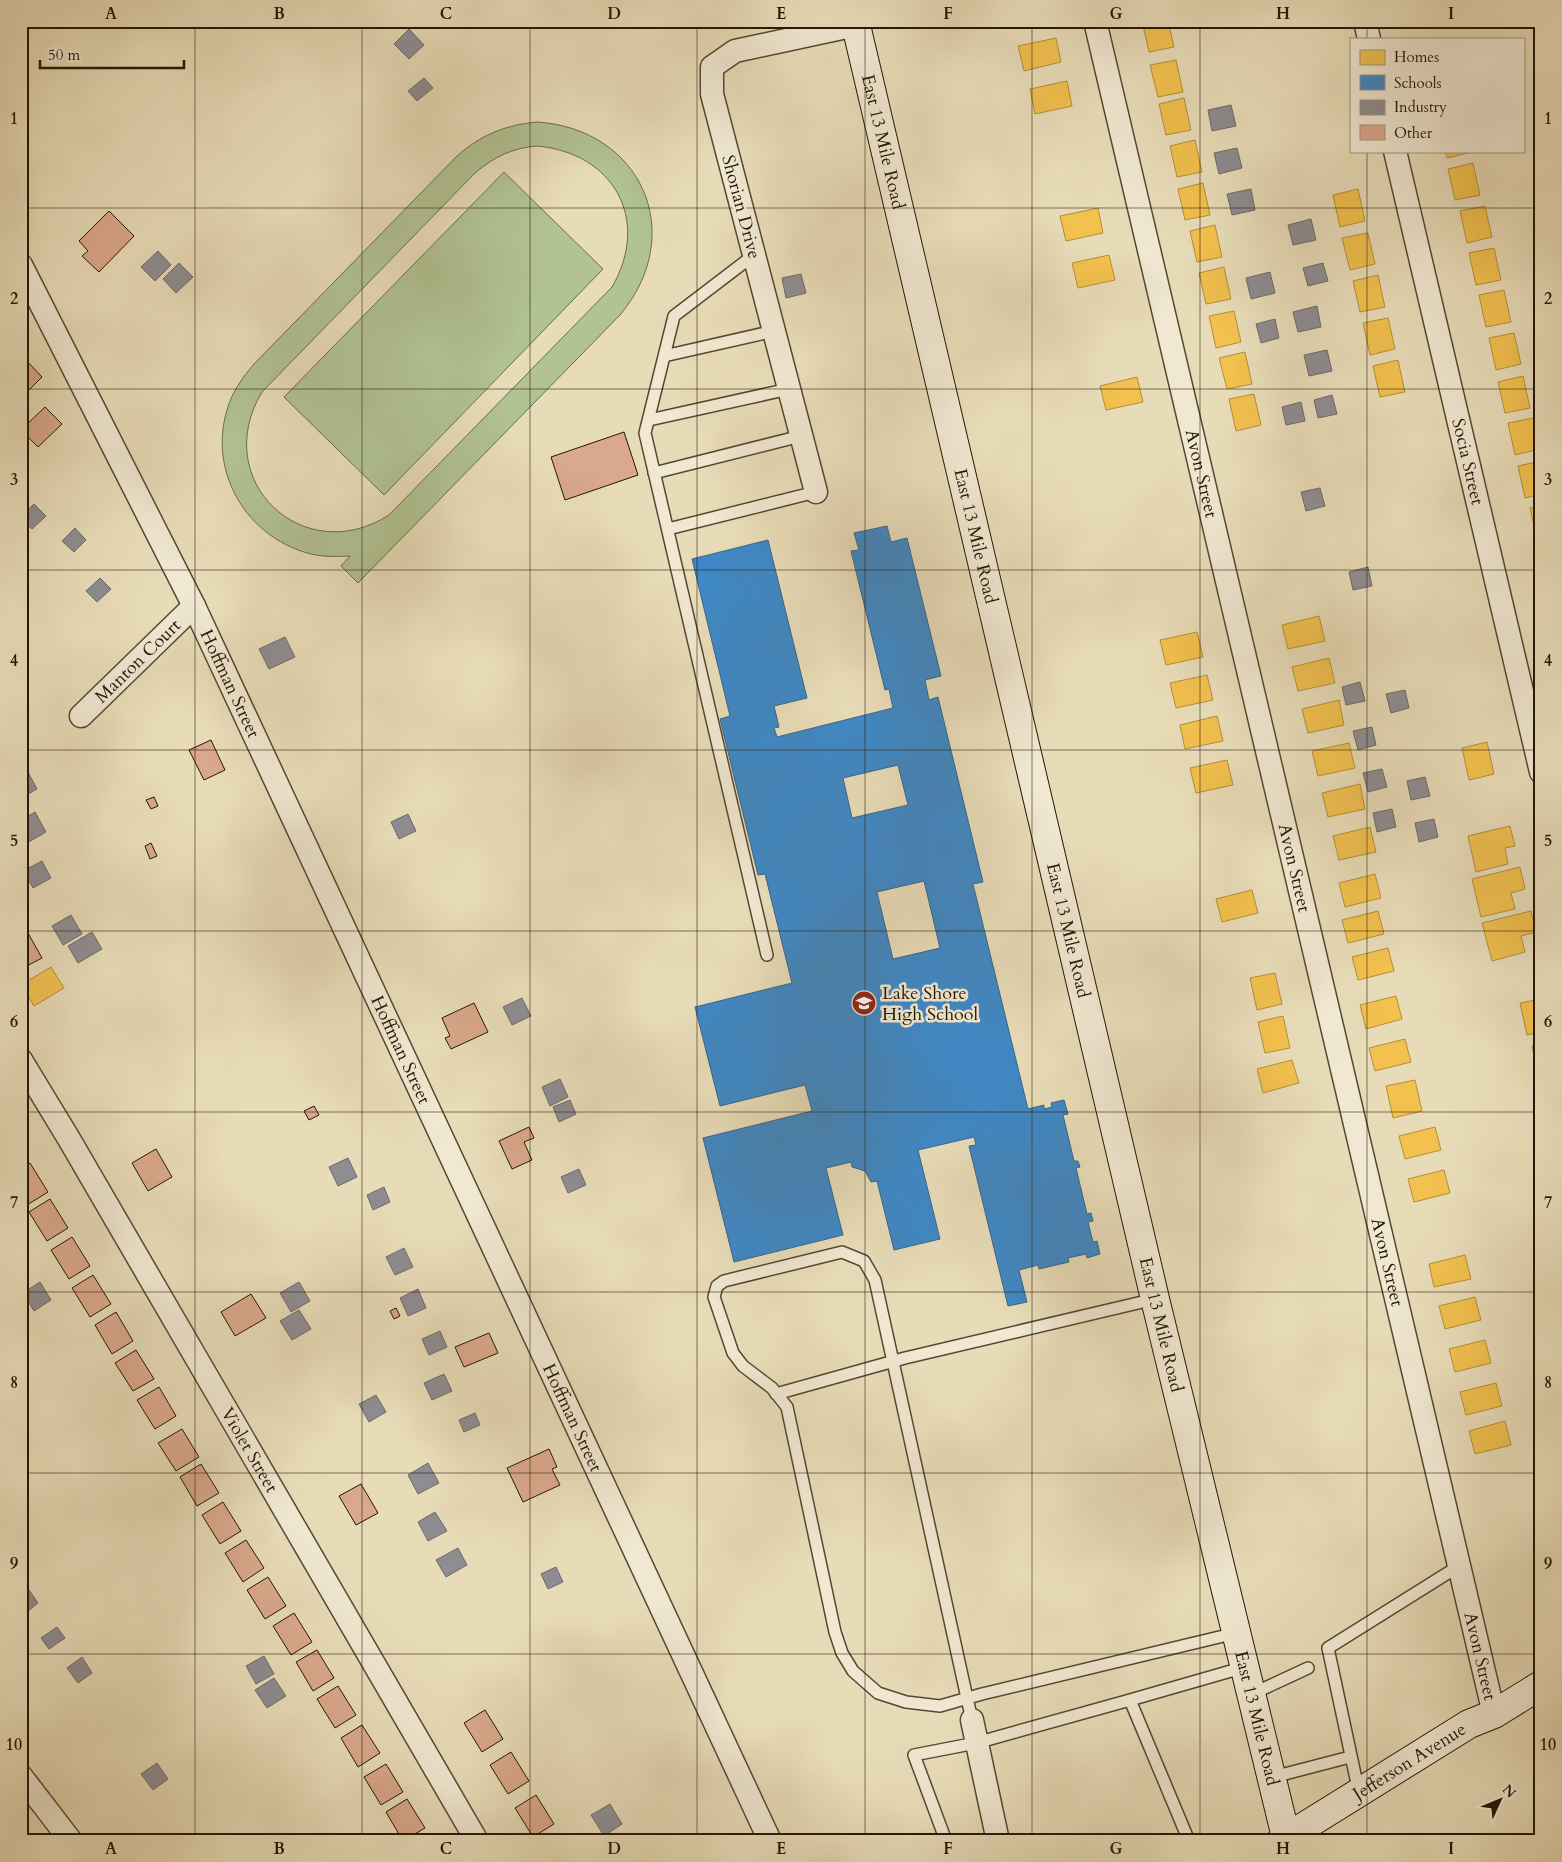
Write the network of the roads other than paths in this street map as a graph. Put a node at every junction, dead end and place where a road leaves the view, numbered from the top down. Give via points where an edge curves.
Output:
1 (1095, 21) edge
2 (1365, 21) edge
3 (855, 23) edge
4 (1369, 38) edge
5 (1395, 152) edge
6 (754, 255) junction
7 (21, 265) edge
8 (774, 331) junction
9 (664, 356) junction
10 (789, 389) junction
11 (648, 420) junction
12 (801, 436) junction
13 (654, 473) junction
14 (816, 492) joint
15 (668, 530) junction
16 (194, 606) junction
17 (81, 716) dead end
18 (1541, 772) edge
19 (767, 955) dead end
20 (21, 1060) edge
21 (1155, 1299) junction
22 (894, 1361) junction
23 (776, 1394) junction
24 (1460, 1566) junction
25 (1236, 1633) junction
26 (1245, 1667) junction
27 (1308, 1668) dead end
28 (1541, 1685) edge
29 (1252, 1694) junction
30 (967, 1698) junction
31 (1130, 1700) junction
32 (1494, 1714) junction
33 (972, 1720) joint
34 (976, 1743) junction
35 (1350, 1757) junction
36 (21, 1776) edge
37 (1273, 1777) junction
38 (1359, 1793) junction
39 (1292, 1837) edge
40 (71, 1841) edge
41 (477, 1841) edge
42 (770, 1841) edge
43 (946, 1841) edge
44 (998, 1841) edge
45 (1189, 1841) edge

1 - 24 street, Avon Street
2 - 4 street
3 - 6 street, Shorian Drive via 735,51 712,67 712,94
3 - 21 main road, East 13 Mile Road
5 - 18 street, Socia Street
6 - 8 street, Shorian Drive
6 - 9 lane via 674,316
7 - 16 street, Hoffman Street
8 - 9 lane
8 - 10 street, Shorian Drive
9 - 11 lane
10 - 11 lane
10 - 12 street, Shorian Drive
11 - 13 lane via 645,433
12 - 13 lane
12 - 14 street, Shorian Drive
13 - 15 lane
14 - 15 lane
15 - 19 lane
16 - 17 street, Manton Court
16 - 42 street, Hoffman Street
20 - 41 street, Violet Street
21 - 22 lane
21 - 25 main road, East 13 Mile Road
22 - 23 lane
22 - 23 lane via 876,1280 864,1261 842,1252 724,1280 716,1286 714,1297 733,1353 743,1366
22 - 30 lane
23 - 30 lane via 787,1407 842,1653 854,1671 878,1692 906,1702 940,1706
24 - 32 street, Avon Street
24 - 35 lane via 1328,1648
25 - 26 main road, East 13 Mile Road
25 - 30 lane
26 - 29 main road, East 13 Mile Road
26 - 31 lane
27 - 29 lane
28 - 32 main road, Jefferson Avenue
29 - 37 main road, East 13 Mile Road
30 - 33 lane
31 - 34 lane
31 - 45 lane
32 - 38 main road, Jefferson Avenue via 1469,1724
33 - 34 street
34 - 43 lane via 914,1755
34 - 44 street
35 - 37 lane
35 - 38 lane
36 - 40 street
37 - 39 main road, East 13 Mile Road
38 - 39 main road, Jefferson Avenue

